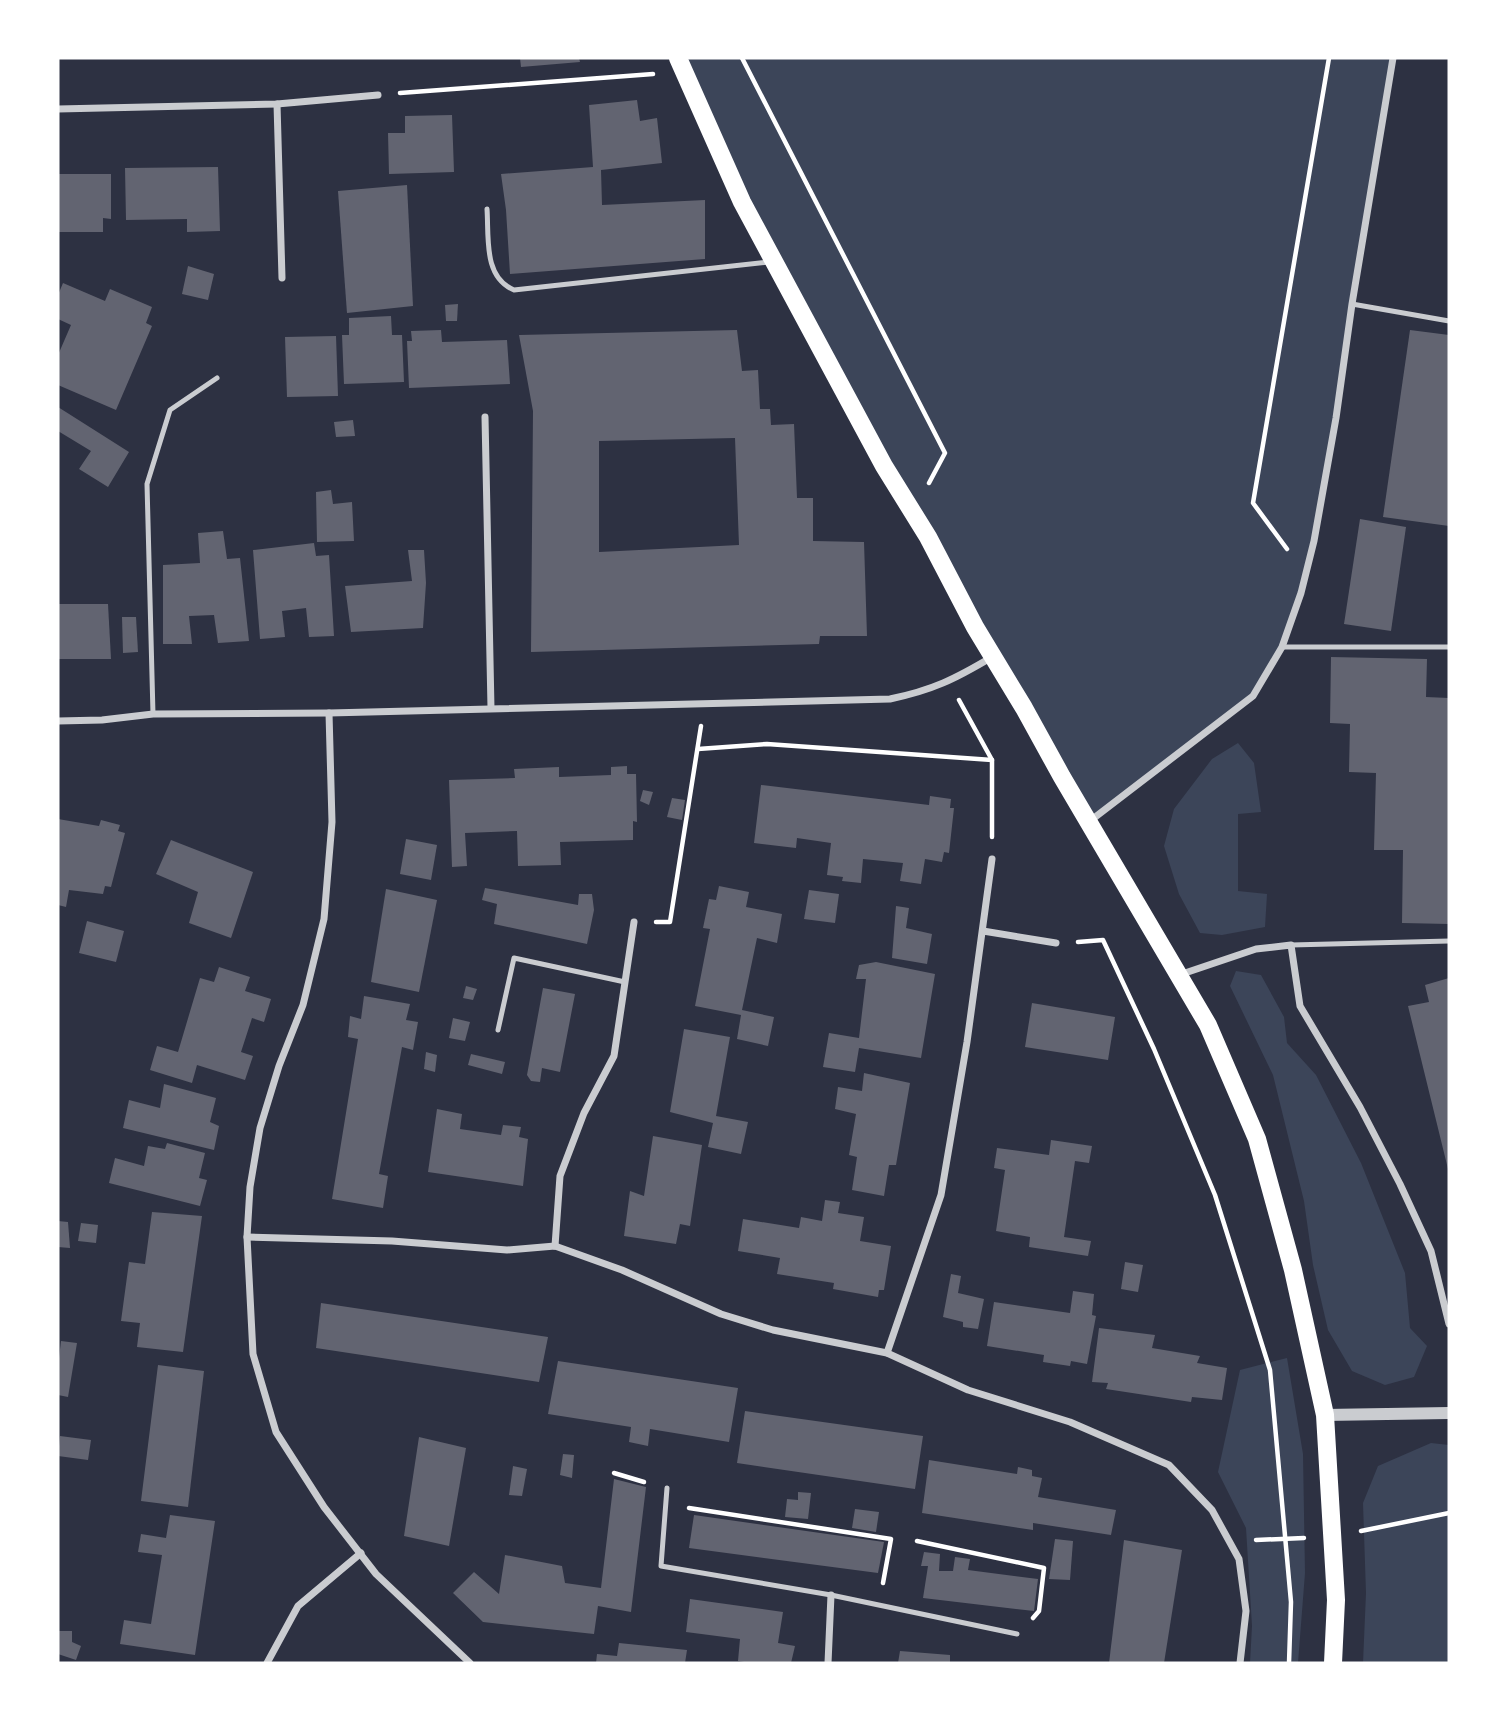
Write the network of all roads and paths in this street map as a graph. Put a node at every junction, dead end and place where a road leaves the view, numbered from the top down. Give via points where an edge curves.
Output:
1 (742, 58) edge
2 (1329, 58) edge
3 (1393, 58) edge
4 (680, 62) edge
5 (379, 95) joint
6 (277, 104) junction
7 (58, 109) edge
8 (487, 208) dead end
9 (776, 261) junction
10 (282, 278) dead end
11 (1352, 304) junction
12 (1449, 321) edge
13 (217, 377) dead end
14 (485, 417) dead end
15 (912, 513) junction
16 (1307, 574) junction
17 (1282, 647) junction
18 (1449, 647) edge
19 (993, 657) junction
20 (949, 682) junction
21 (705, 704) junction
22 (491, 708) junction
23 (329, 713) junction
24 (153, 714) junction
25 (58, 721) edge
26 (698, 749) junction
27 (992, 760) junction
28 (1089, 821) junction
29 (992, 859) joint
30 (634, 922) joint
31 (983, 930) junction
32 (1449, 941) edge
33 (1056, 943) joint
34 (1292, 945) junction
35 (1179, 975) junction
36 (625, 982) junction
37 (498, 1030) dead end
38 (247, 1237) junction
39 (555, 1246) junction
40 (1449, 1324) edge
41 (887, 1353) junction
42 (1449, 1413) edge
43 (1325, 1415) junction
44 (614, 1474) dead end
45 (667, 1488) junction
46 (917, 1541) dead end
47 (361, 1553) junction
48 (831, 1595) junction
49 (879, 1604) junction
50 (1017, 1634) joint
51 (267, 1663) edge
52 (470, 1663) edge
53 (828, 1663) edge
54 (1240, 1663) edge
55 (1289, 1663) edge
56 (1333, 1663) edge

1 - 15 path via 945,453
2 - 16 path via 1252,503
3 - 11 street
4 - 5 path via 654,74
4 - 9 main road via 742,202
5 - 6 street
6 - 7 street
6 - 10 street
8 - 9 lane via 491,267 498,279 514,290
9 - 15 main road
11 - 12 lane
11 - 16 street
13 - 24 lane via 170,410 147,484
14 - 22 street
15 - 19 main road
16 - 17 street
17 - 18 lane
17 - 28 street via 1253,696
19 - 20 street
19 - 28 main road
20 - 21 street via 890,699
20 - 27 path
21 - 22 street
21 - 26 path
22 - 23 street
23 - 24 street
23 - 38 street via 332,822 324,919 303,1005 260,1128
24 - 25 street
26 - 27 path via 766,744
26 - 30 path via 670,922
27 - 29 path
28 - 35 main road
29 - 31 street
30 - 36 street
31 - 33 street
31 - 41 street via 941,1195
32 - 34 lane
33 - 55 path via 1102,940 1215,1195 1270,1370 1291,1602
34 - 35 street via 1256,949
34 - 40 street via 1300,1006 1360,1107 1416,1217 1431,1251
35 - 43 main road via 1208,1025 1257,1139 1293,1270
36 - 37 lane via 514,958
36 - 39 street via 614,1056 584,1113 561,1176
38 - 39 street via 507,1250
38 - 47 street via 253,1354 276,1432 324,1507
39 - 41 street via 721,1314 773,1330
41 - 54 street via 968,1390 1070,1422 1169,1465 1212,1510 1239,1559 1246,1611
42 - 43 street
43 - 56 main road via 1336,1600
44 - 45 path
45 - 48 lane via 661,1566
45 - 49 path via 690,1510 891,1538
46 - 50 path via 1044,1569 1039,1612
47 - 51 street via 298,1606
47 - 52 street via 376,1574
48 - 49 lane
48 - 53 street
49 - 50 lane

